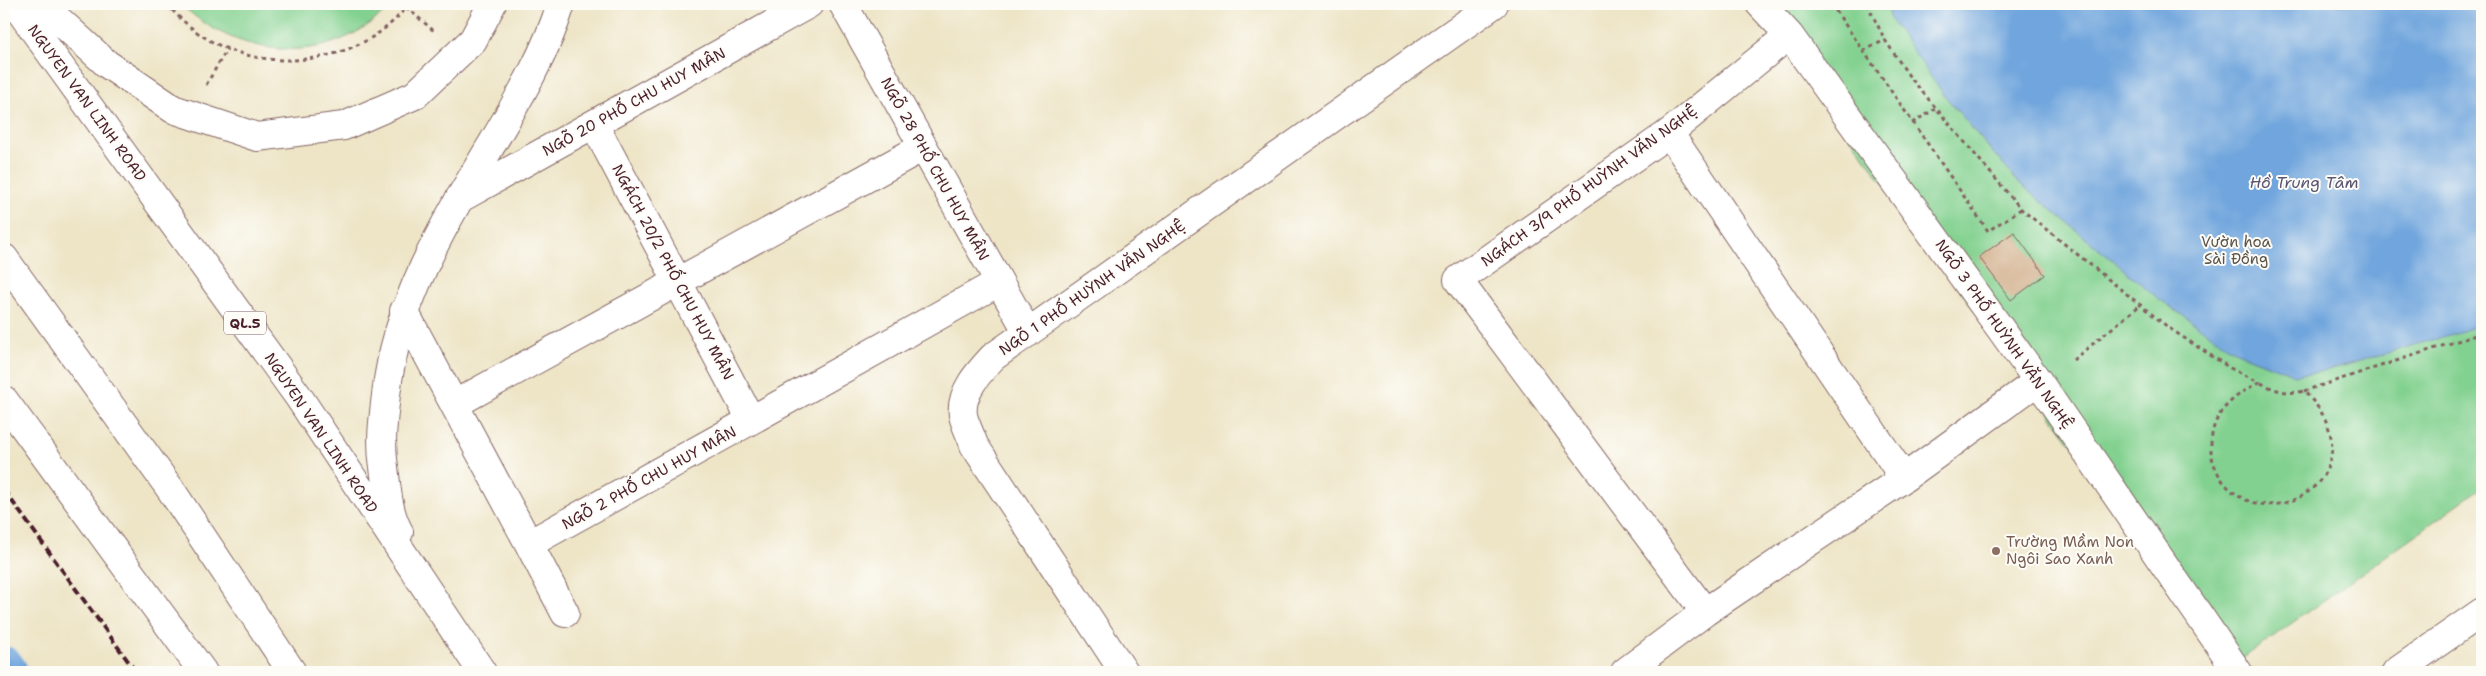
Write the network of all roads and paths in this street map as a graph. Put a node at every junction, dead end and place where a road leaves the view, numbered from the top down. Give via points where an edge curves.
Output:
1 (15, 4) edge
2 (41, 4) edge
3 (167, 4) edge
4 (492, 4) edge
5 (560, 4) edge
6 (809, 4) edge
7 (843, 4) edge
8 (1494, 4) edge
9 (1760, 4) edge
10 (1830, 4) edge
11 (1867, 4) edge
12 (408, 5) edge
13 (1789, 35) junction
14 (440, 37) dead end
15 (1885, 40) junction
16 (227, 49) junction
17 (1863, 51) junction
18 (202, 92) dead end
19 (1935, 109) junction
20 (1912, 123) junction
21 (594, 124) junction
22 (1669, 132) junction
23 (923, 147) junction
24 (459, 199) junction
25 (2021, 208) junction
26 (4, 258) edge
27 (678, 282) junction
28 (999, 282) junction
29 (2139, 306) junction
30 (404, 311) junction
31 (1028, 333) junction
32 (2482, 333) edge
33 (2073, 360) dead end
34 (2038, 381) junction
35 (2259, 382) junction
36 (2304, 391) junction
37 (4, 400) edge
38 (455, 404) junction
39 (751, 420) junction
40 (1904, 478) junction
41 (529, 544) junction
42 (1705, 612) junction
43 (2482, 612) edge
44 (565, 613) dead end
45 (466, 649) junction
46 (203, 672) edge
47 (292, 672) edge
48 (482, 672) edge
49 (1124, 672) edge
50 (1625, 672) edge
51 (2238, 672) edge
52 (2396, 672) edge

1 - 45 main road, NGUYEN VAN LINH ROAD / QL.5 via 298,396
2 - 4 main road via 107,64 173,109 257,137 344,126 415,95 473,40
3 - 16 path via 201,35
5 - 24 main road via 553,29 514,106
6 - 21 main road, NGÕ 20 PHỐ CHU HUY MÂN
7 - 23 main road, NGÕ 28 PHỐ CHU HUY MÂN
8 - 31 main road, NGÕ 1 PHỐ HUỲNH VĂN NGHỆ
9 - 13 main road, NGÕ 3 PHỐ HUỲNH VĂN NGHỆ
10 - 17 path
11 - 15 path
12 - 14 path
12 - 16 path via 363,42 310,60 282,61
13 - 22 main road, NGÁCH 3/9 PHỐ HUỲNH VĂN NGHỆ
13 - 34 main road, NGÕ 3 PHỐ HUỲNH VĂN NGHỆ
15 - 17 path
15 - 19 path
16 - 18 path
17 - 20 path
19 - 20 path
19 - 25 path
20 - 25 path via 1988,231
21 - 24 main road, NGÕ 20 PHỐ CHU HUY MÂN
21 - 27 main road, NGÁCH 20/2 PHỐ CHU HUY MÂN
22 - 40 main road
22 - 42 main road, NGÁCH 3/9 PHỐ HUỲNH VĂN NGHỆ via 1458,280
23 - 27 main road
23 - 28 main road, NGÕ 28 PHỐ CHU HUY MÂN
24 - 30 main road via 419,274
25 - 29 path
26 - 47 main road via 171,490
27 - 38 main road
27 - 39 main road, NGÁCH 20/2 PHỐ CHU HUY MÂN
28 - 31 main road, NGÕ 28 PHỐ CHU HUY MÂN
28 - 39 main road, NGÕ 2 PHỐ CHU HUY MÂN
29 - 33 path
29 - 35 path via 2230,368
30 - 38 main road
30 - 45 main road via 389,365 380,442 391,518
31 - 49 main road, NGÕ 1 PHỐ HUỲNH VĂN NGHỆ via 993,358 974,379 966,394 963,414 974,445
32 - 36 path
34 - 40 main road
34 - 51 main road, NGÕ 3 PHỐ HUỲNH VĂN NGHỆ
35 - 36 path via 2282,392
35 - 36 path via 2232,399 2218,414 2211,433 2210,453 2217,472 2229,489 2246,500 2265,505 2285,503 2304,496 2318,483 2328,466 2331,446 2328,427
37 - 46 main road
38 - 41 main road
39 - 41 main road, NGÕ 2 PHỐ CHU HUY MÂN
40 - 42 main road
41 - 44 main road
42 - 50 main road
43 - 52 main road
45 - 48 main road, NGUYEN VAN LINH ROAD / QL.5

